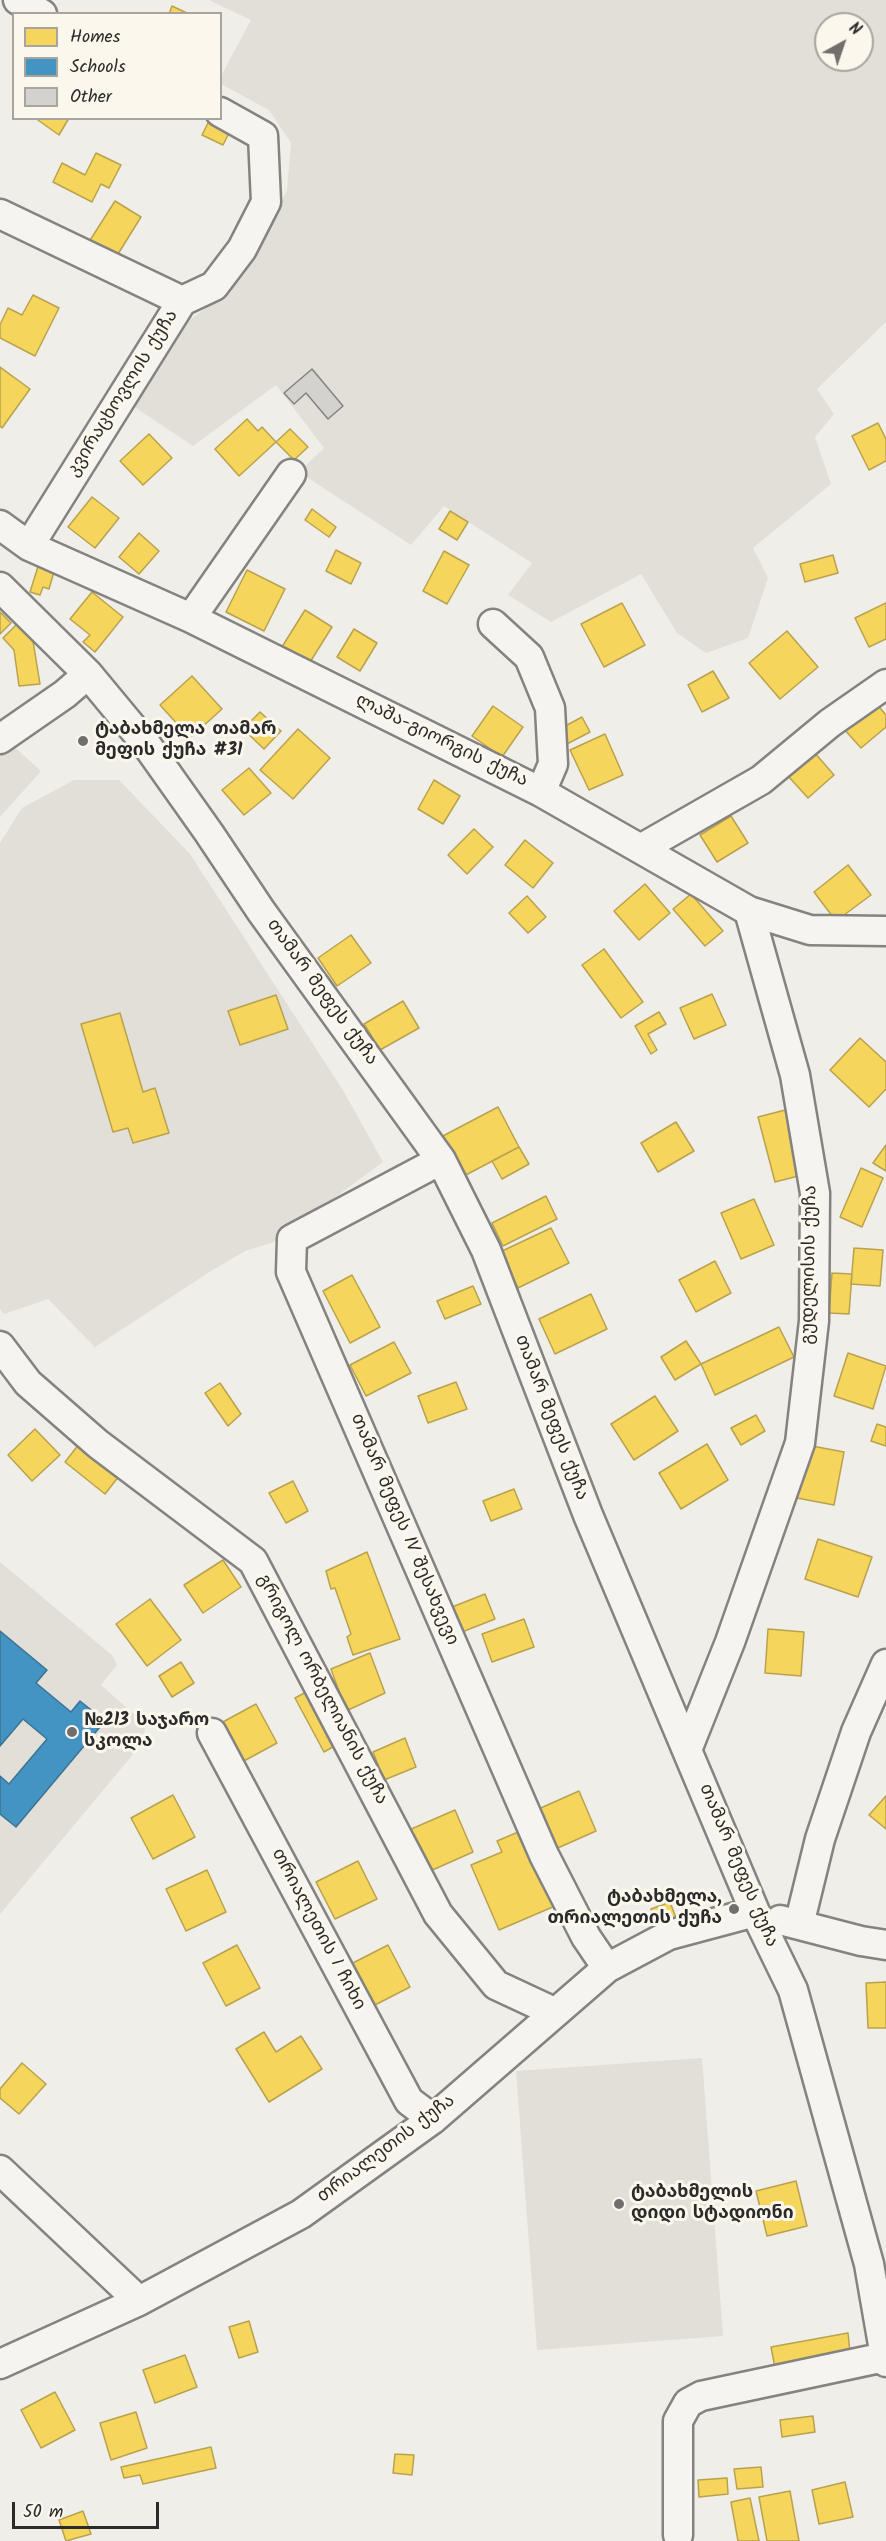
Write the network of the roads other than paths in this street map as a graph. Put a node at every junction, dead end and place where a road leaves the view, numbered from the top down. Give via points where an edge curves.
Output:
1 (18, 0) edge
2 (39, 12) edge
3 (222, 113) edge
4 (0, 214) edge
5 (182, 301) junction
6 (291, 474) dead end
7 (0, 525) edge
8 (28, 546) junction
9 (0, 587) edge
10 (191, 618) junction
11 (493, 624) dead end
12 (88, 674) junction
13 (886, 684) edge
14 (0, 739) edge
15 (541, 792) junction
16 (642, 848) junction
17 (749, 911) junction
18 (886, 931) edge
19 (441, 1160) junction
20 (0, 1346) edge
21 (886, 1664) edge
22 (212, 1733) dead end
23 (687, 1750) junction
24 (755, 1912) junction
25 (799, 1925) junction
26 (886, 1945) edge
27 (607, 1968) junction
28 (554, 2012) junction
29 (433, 2119) junction
30 (0, 2170) edge
31 (139, 2301) junction
32 (886, 2359) edge
33 (0, 2364) edge
34 (678, 2535) dead end

1 - 2 street
3 - 5 street, კვირაცხოვლის ქუჩა via 263,136 266,202 242,249 214,286
4 - 5 street
5 - 8 street, კვირაცხოვლის ქუჩა
6 - 10 street
7 - 8 street, ლაშა-გიორგის ქუჩა
8 - 10 street, ლაშა-გიორგის ქუჩა
9 - 12 street, თამარ მეფეს ქუჩა
10 - 15 street, ლაშა-გიორგის ქუჩა
11 - 15 street via 529,657 550,708 553,764
12 - 14 street
12 - 19 street, თამარ მეფეს ქუჩა via 152,753
13 - 16 street via 830,723 761,780
15 - 16 street, ლაშა-გიორგის ქუჩა
16 - 17 street, ლაშა-გიორგის ქუჩა
17 - 18 street, ლაშა-გიორგის ქუჩა via 810,930
17 - 23 street, გუდელისის ქუჩა via 795,1075 815,1193 814,1321 800,1443 730,1642
19 - 23 street, თამარ მეფეს ქუჩა via 486,1250 588,1515
19 - 27 street, თამარ მეფეს IV შესახვევი via 292,1239 291,1272 544,1855 586,1937
20 - 28 street, გრიგოლ ორბელიანის ქუჩა via 28,1383 98,1444 253,1561 438,1914 496,1985
21 - 25 street via 856,1732 823,1829
22 - 29 street, თრიალეთის I ჩიხი via 410,2102
23 - 24 street, თამარ მეფეს ქუჩა
24 - 25 street
24 - 27 street, თრიალეთის ქუჩა via 669,1935
24 - 32 street, თამარ მეფეს ქუჩა via 793,1990 869,2264
25 - 26 street
27 - 28 street, თრიალეთის ქუჩა
28 - 29 street, თრიალეთის ქუჩა
29 - 31 street, თრიალეთის ქუჩა via 301,2214
30 - 31 street
31 - 33 street, თრიალეთის ქუჩა
32 - 34 street via 701,2396 688,2403 678,2421

